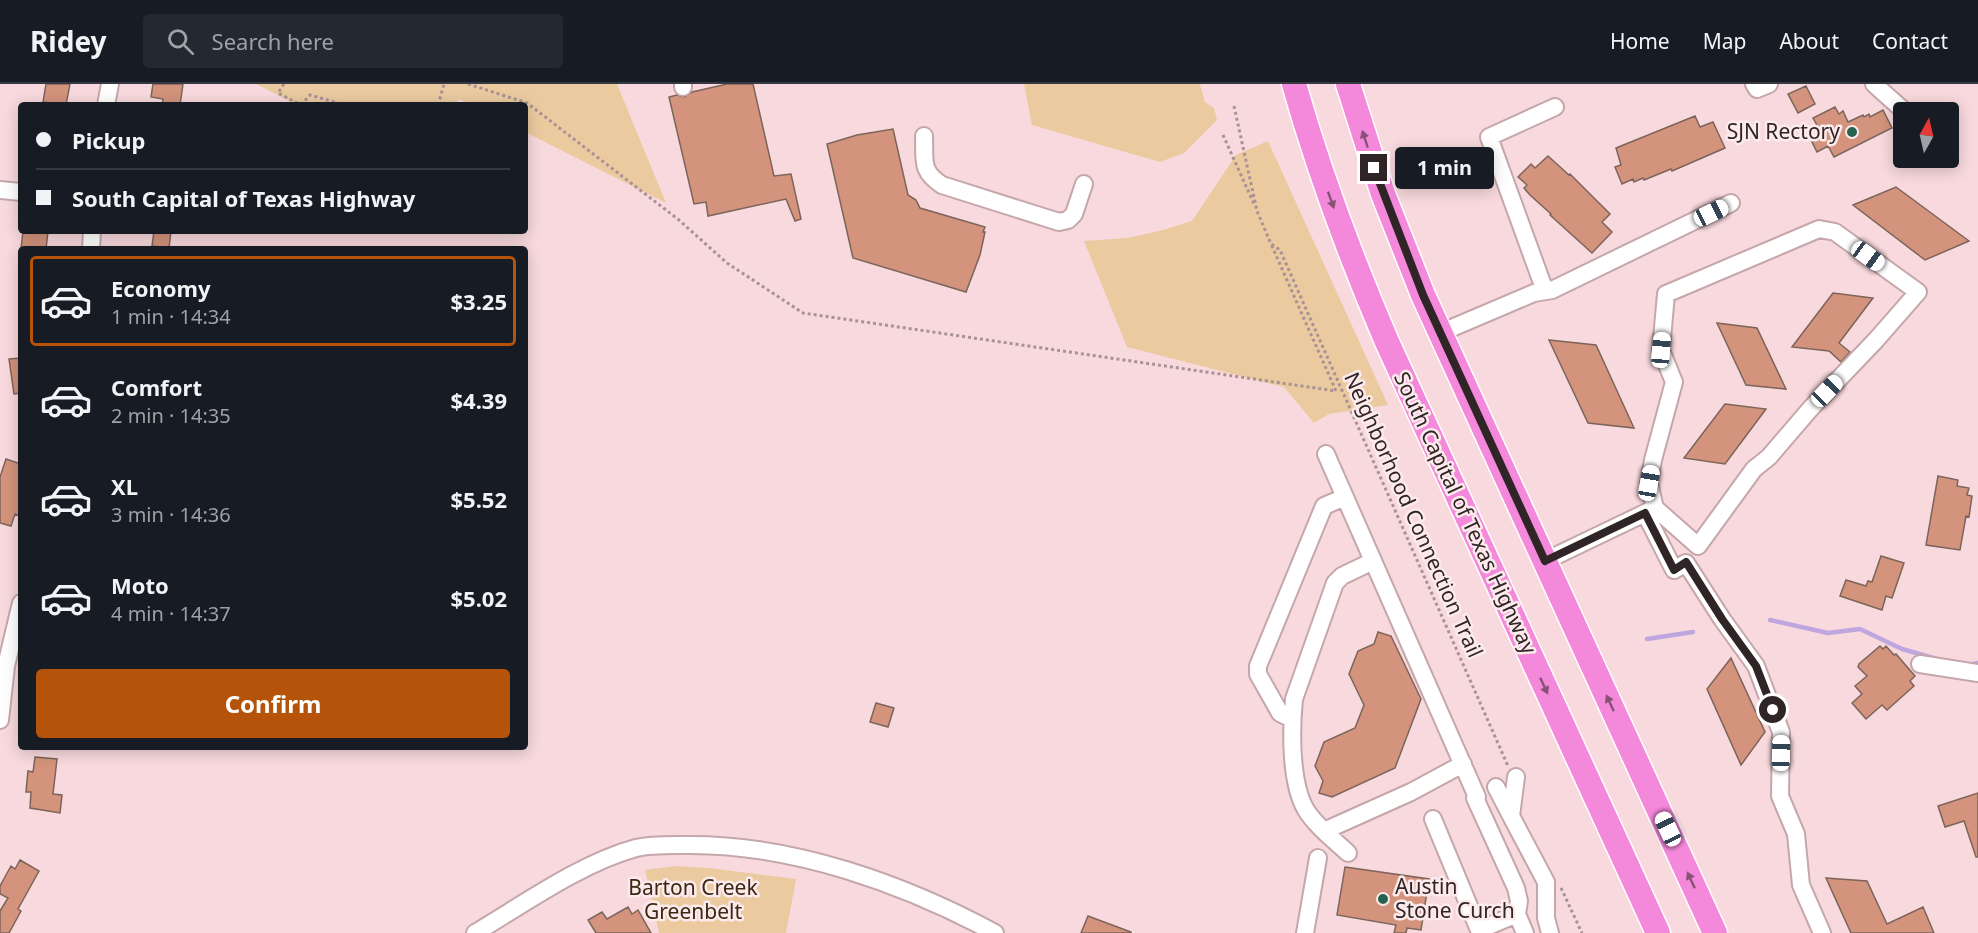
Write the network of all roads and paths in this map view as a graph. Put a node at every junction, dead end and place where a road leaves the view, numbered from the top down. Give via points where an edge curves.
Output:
1 (110, 84) edge
2 (284, 84) edge
3 (444, 84) edge
4 (468, 84) edge
5 (1294, 84) edge
6 (1348, 84) edge
7 (1754, 84) edge
8 (1769, 84) edge
9 (1874, 84) edge
10 (107, 102) edge
11 (295, 102) edge
12 (303, 102) edge
13 (335, 102) edge
14 (439, 102) edge
15 (524, 102) edge
16 (1894, 102) edge
17 (528, 104) edge
18 (1234, 106) dead end
19 (1555, 107) dead end
20 (1223, 135) dead end
21 (924, 136) dead end
22 (1084, 184) dead end
23 (0, 190) edge
24 (18, 192) edge
25 (1731, 203) dead end
26 (1257, 211) junction
27 (1271, 244) junction
28 (1545, 291) junction
29 (1440, 333) junction
30 (1326, 454) dead end
31 (1345, 497) junction
32 (1650, 511) junction
33 (1698, 546) junction
34 (1374, 561) junction
35 (1545, 561) junction
36 (1686, 562) junction
37 (18, 616) edge
38 (1920, 664) dead end
39 (1978, 673) edge
40 (1292, 719) junction
41 (0, 720) edge
42 (1463, 764) junction
43 (1516, 780) joint
44 (1496, 787) dead end
45 (1511, 816) junction
46 (1433, 819) dead end
47 (1324, 831) junction
48 (1348, 853) dead end
49 (1318, 858) dead end
50 (1558, 879) dead end
51 (1517, 914) junction
52 (475, 933) edge
53 (995, 933) edge
54 (1305, 933) edge
55 (1525, 933) edge
56 (1550, 933) edge
57 (1582, 933) edge
58 (1658, 933) edge
59 (1715, 933) edge
60 (1822, 933) edge

1 - 10 street
2 - 11 path via 278,93
3 - 14 path
4 - 15 path
5 -> 58 highway, South Capital of Texas Highway via 1353,261 1383,332
29 -> 6 highway via 1393,220
7 - 8 street via 1757,89
9 - 16 street
12 - 13 path via 310,94
17 - 27 path via 679,220 727,262 803,313 1336,391
18 - 26 path, Neighborhood Connection Trail
19 - 28 street via 1489,136
20 - 26 path
21 - 22 street via 926,170 932,179 1059,222 1074,214
23 - 24 street
25 - 28 street
26 - 27 path, Neighborhood Connection Trail
27 - 43 path, Neighborhood Connection Trail via 1280,250
28 - 29 street via 1534,292
29 - 35 highway
30 - 31 street
31 - 34 street
31 - 40 street via 1324,506 1258,666 1258,674 1280,713
32 - 33 street
32 - 33 street via 1653,460 1674,382 1661,350 1666,294 1819,229 1835,232 1918,292 1754,469
32 - 35 street
32 - 36 street via 1674,570
33 - 36 street
34 - 40 street via 1342,576 1335,584 1294,699
34 - 42 street
59 -> 35 highway
36 - 60 street via 1756,666 1781,732 1780,796 1796,834 1801,885
37 - 41 street via 6,666
38 - 39 street
40 - 47 street via 1299,793 1306,810
42 - 47 street
42 - 51 street via 1516,888
43 - 45 street
44 - 45 street
45 - 56 street via 1546,882
46 - 51 street via 1479,930
47 - 48 street
49 - 54 street
50 - 57 path
51 - 55 street
52 - 53 street via 606,859 637,848 679,844 776,853 827,865 900,888

